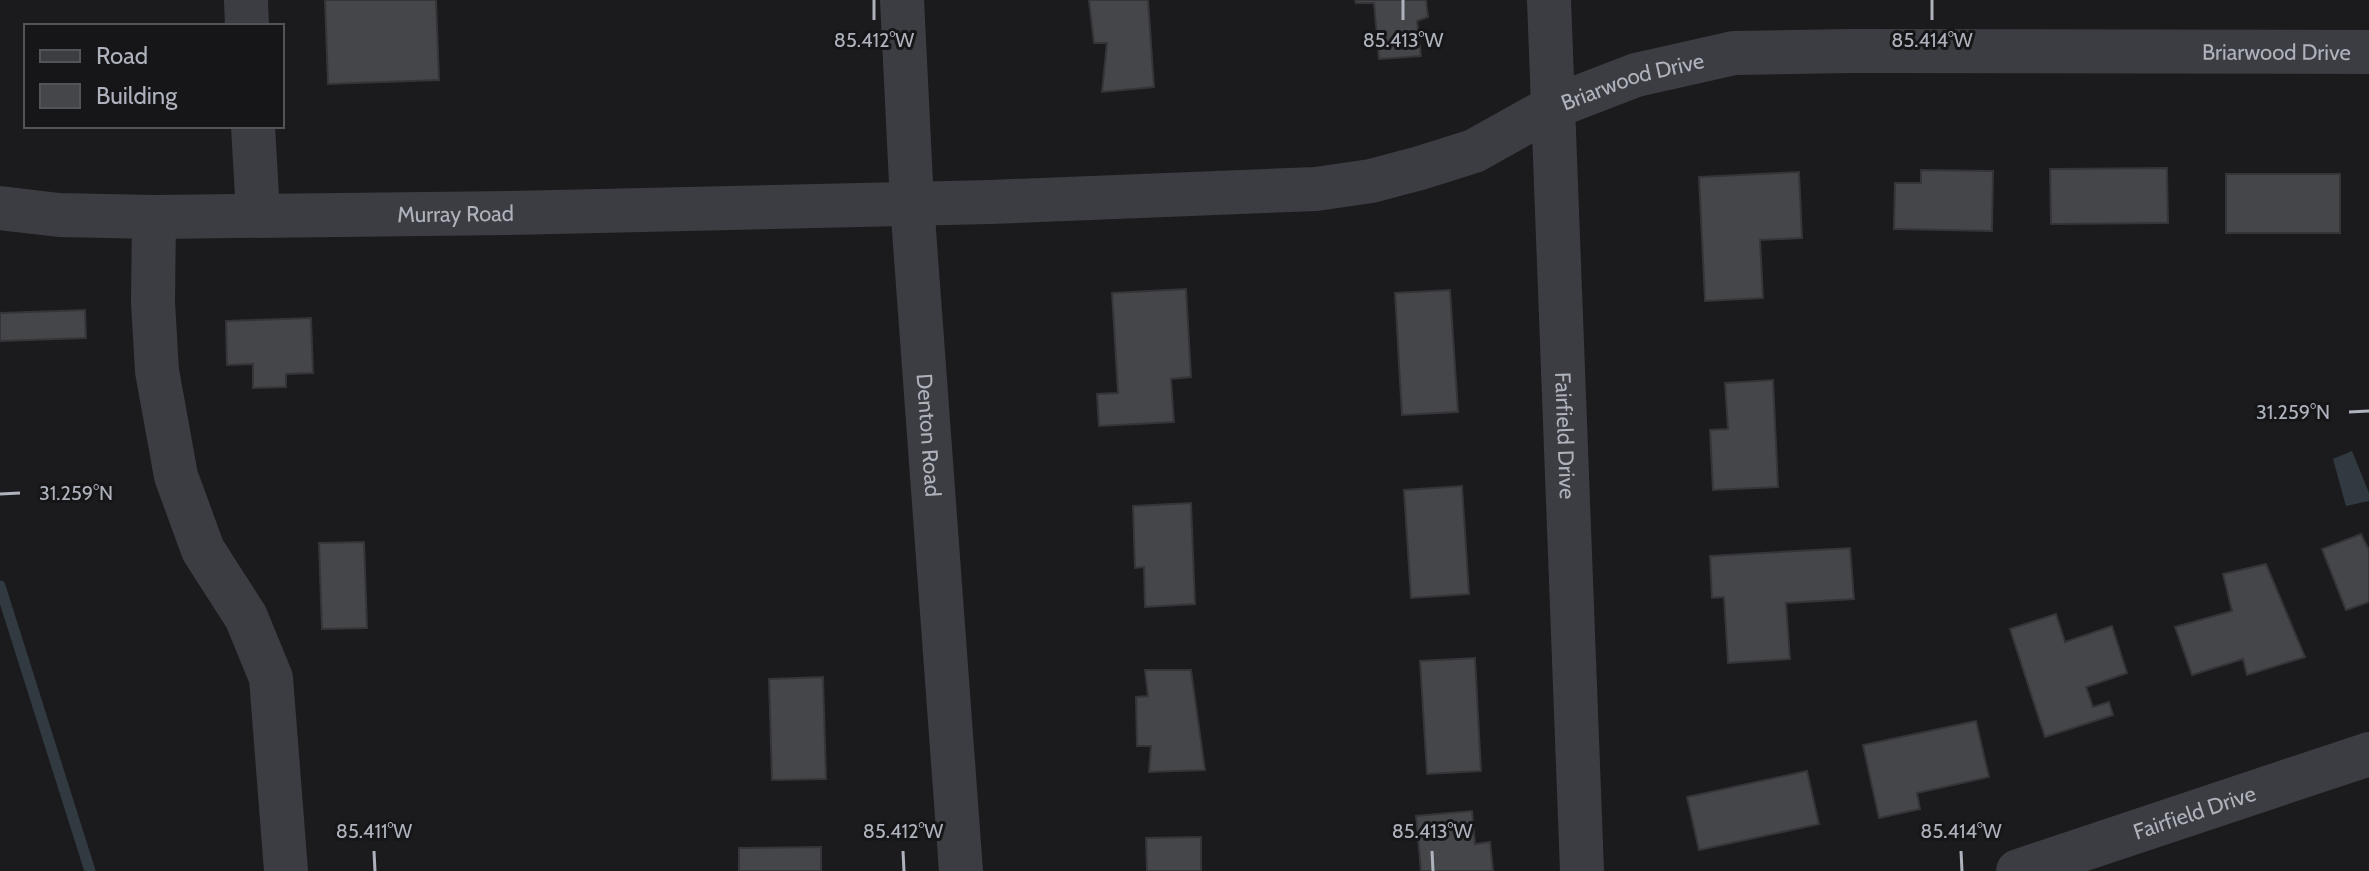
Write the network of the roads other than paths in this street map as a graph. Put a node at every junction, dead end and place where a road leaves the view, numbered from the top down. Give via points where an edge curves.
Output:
1 (246, 0) edge
2 (902, 0) edge
3 (1549, 0) edge
4 (247, 24) edge
5 (2369, 52) edge
6 (1553, 107) junction
7 (253, 128) edge
8 (912, 203) junction
9 (0, 208) edge
10 (258, 214) junction
11 (154, 217) junction
12 (2369, 754) edge
13 (286, 871) edge
14 (961, 871) edge
15 (1582, 871) edge
16 (2018, 871) edge

1 - 4 street
2 - 8 street, Denton Road
3 - 6 street, Fairfield Drive
5 - 6 street, Briarwood Drive via 1734,53 1636,75
6 - 8 street, Briarwood Drive via 1474,151 1371,181 1262,192
6 - 15 street, Fairfield Drive
7 - 10 street
8 - 10 street, Murray Road
8 - 14 street, Denton Road
9 - 11 street, Murray Road
10 - 11 street, Murray Road
11 - 13 street via 157,371 176,476 203,550 246,617 271,678
12 - 16 street, Fairfield Drive

